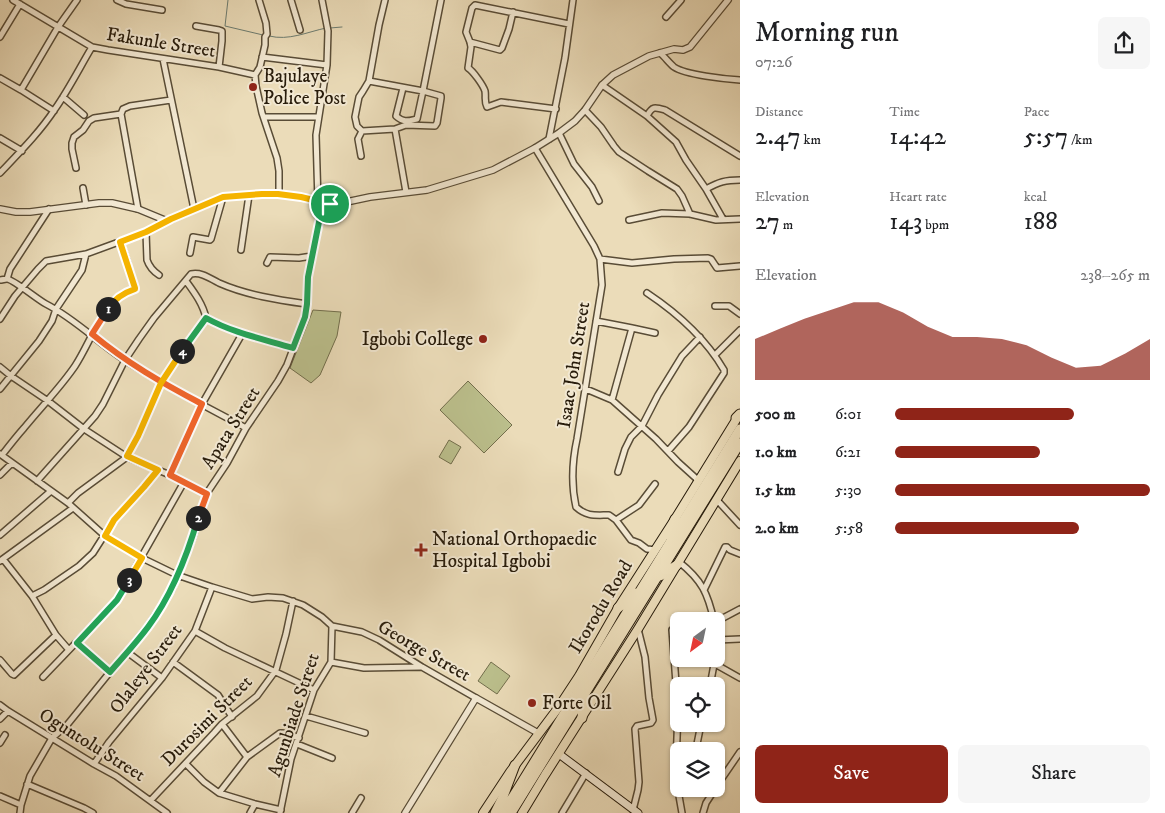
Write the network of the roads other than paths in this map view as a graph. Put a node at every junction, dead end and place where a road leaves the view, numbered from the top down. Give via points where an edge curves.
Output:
1 (13, 0) edge
2 (77, 0) edge
3 (117, 0) edge
4 (259, 0) edge
5 (292, 0) edge
6 (322, 0) edge
7 (385, 0) edge
8 (441, 0) edge
9 (573, 0) edge
10 (681, 0) edge
11 (728, 0) edge
12 (20, 4) junction
13 (162, 10) dead end
14 (513, 12) junction
15 (666, 17) dead end
16 (569, 24) junction
17 (196, 26) dead end
18 (58, 27) junction
19 (300, 30) dead end
20 (0, 38) edge
21 (470, 42) junction
22 (92, 46) junction
23 (660, 53) junction
24 (262, 57) junction
25 (163, 59) junction
26 (326, 65) junction
27 (219, 67) junction
28 (256, 74) junction
29 (0, 78) edge
30 (740, 80) edge
31 (369, 81) junction
32 (602, 85) junction
33 (404, 88) junction
34 (21, 90) junction
35 (423, 91) junction
36 (63, 98) junction
37 (171, 100) junction
38 (556, 109) junction
39 (585, 110) junction
40 (54, 111) junction
41 (121, 114) junction
42 (84, 115) dead end
43 (647, 116) junction
44 (264, 117) junction
45 (318, 117) junction
46 (395, 129) junction
47 (362, 131) junction
48 (559, 133) junction
49 (0, 138) edge
50 (549, 139) junction
51 (535, 148) junction
52 (22, 150) junction
53 (361, 156) dead end
54 (740, 156) edge
55 (76, 168) dead end
56 (0, 174) edge
57 (740, 180) edge
58 (83, 188) dead end
59 (706, 189) junction
60 (406, 192) junction
61 (278, 194) junction
62 (249, 195) junction
63 (223, 197) junction
64 (599, 201) dead end
65 (318, 202) junction
66 (330, 204) junction
67 (86, 205) junction
68 (0, 209) edge
69 (49, 209) junction
70 (138, 209) junction
71 (194, 209) junction
72 (322, 214) junction
73 (690, 214) junction
74 (740, 219) edge
75 (629, 220) dead end
76 (723, 220) junction
77 (167, 221) junction
78 (146, 232) junction
79 (120, 242) junction
80 (241, 250) dead end
81 (190, 253) dead end
82 (86, 254) junction
83 (312, 256) junction
84 (600, 259) junction
85 (266, 263) dead end
86 (740, 266) edge
87 (158, 275) dead end
88 (6, 279) junction
89 (0, 280) edge
90 (186, 281) junction
91 (22, 288) junction
92 (647, 293) dead end
93 (307, 306) junction
94 (714, 306) dead end
95 (56, 310) junction
96 (740, 314) edge
97 (206, 318) junction
98 (0, 319) edge
99 (596, 322) junction
100 (632, 328) junction
101 (740, 330) edge
102 (655, 333) dead end
103 (92, 334) junction
104 (242, 334) junction
105 (700, 337) junction
106 (293, 348) junction
107 (715, 355) junction
108 (125, 360) junction
109 (0, 367) edge
110 (11, 376) junction
111 (161, 383) junction
112 (0, 389) edge
113 (586, 389) junction
114 (612, 400) junction
115 (48, 401) junction
116 (202, 404) junction
117 (739, 415) edge
118 (642, 426) junction
119 (246, 428) junction
120 (84, 429) junction
121 (740, 429) edge
122 (740, 443) edge
123 (668, 452) junction
124 (1, 454) edge
125 (127, 456) junction
126 (740, 461) edge
127 (12, 463) junction
128 (158, 470) junction
129 (618, 472) dead end
130 (0, 475) edge
131 (170, 475) junction
132 (37, 481) junction
133 (699, 481) junction
134 (184, 482) junction
135 (655, 484) dead end
136 (51, 491) junction
137 (207, 494) junction
138 (716, 499) junction
139 (68, 503) junction
140 (73, 508) junction
141 (616, 520) junction
142 (675, 520) junction
143 (740, 525) edge
144 (0, 535) edge
145 (105, 536) junction
146 (656, 550) junction
147 (740, 554) edge
148 (142, 558) junction
149 (2, 560) edge
150 (658, 560) junction
151 (678, 563) junction
152 (177, 575) junction
153 (658, 578) junction
154 (646, 582) junction
155 (212, 587) junction
156 (704, 590) junction
157 (32, 596) junction
158 (293, 601) junction
159 (618, 608) junction
160 (740, 609) edge
161 (711, 612) edge
162 (725, 617) edge
163 (332, 626) junction
164 (638, 629) junction
165 (195, 630) junction
166 (56, 635) junction
167 (740, 638) edge
168 (725, 639) edge
169 (77, 643) junction
170 (69, 650) junction
171 (127, 652) junction
172 (0, 660) edge
173 (173, 662) junction
174 (331, 662) junction
175 (422, 667) junction
176 (675, 668) edge
177 (724, 668) edge
178 (274, 671) junction
179 (110, 672) junction
180 (43, 677) dead end
181 (162, 678) junction
182 (740, 678) edge
183 (314, 690) junction
184 (585, 694) junction
185 (476, 698) junction
186 (0, 705) edge
187 (8, 711) junction
188 (306, 716) junction
189 (232, 717) junction
190 (582, 718) junction
191 (0, 719) edge
192 (222, 724) junction
193 (365, 733) dead end
194 (538, 733) junction
195 (5, 735) dead end
196 (52, 738) junction
197 (299, 738) junction
198 (0, 743) edge
199 (297, 744) junction
200 (740, 752) edge
201 (559, 754) junction
202 (247, 757) junction
203 (332, 758) dead end
204 (94, 764) junction
205 (186, 764) junction
206 (516, 765) junction
207 (586, 773) junction
208 (725, 774) edge
209 (27, 784) junction
210 (220, 793) junction
211 (0, 796) edge
212 (710, 797) edge
213 (361, 798) dead end
214 (151, 800) junction
215 (255, 804) junction
216 (21, 805) junction
217 (281, 811) edge
218 (636, 811) edge
219 (20, 813) edge
220 (94, 813) edge
221 (167, 813) edge
222 (250, 813) edge
223 (352, 813) edge
224 (405, 813) edge
225 (483, 813) edge
226 (495, 813) edge
227 (502, 813) edge
228 (511, 813) edge
229 (523, 813) edge
230 (562, 813) edge
231 (682, 813) edge
232 (703, 813) edge

1 - 12 street, Fakunle Street
2 - 18 street
3 - 13 street
4 - 24 street via 266,23
5 - 19 street
6 - 26 street via 328,29
7 - 31 street
8 - 35 street
9 - 16 street
10 - 15 street
11 - 23 street via 690,47
12 - 18 street, Fakunle Street
12 - 20 street
14 - 16 street
14 - 21 street via 500,50
14 - 21 street via 475,5 466,32
16 - 38 street
17 - 27 street via 222,31
18 - 22 street, Fakunle Street
18 - 34 street
21 - 38 street via 468,68 474,71 485,90 487,107 501,102
22 - 25 street, Fakunle Street
22 - 36 street
23 - 30 street via 675,67 685,71
23 - 32 street via 623,69
24 - 26 street
24 - 28 street
25 - 27 street, Fakunle Street
25 - 37 street
26 - 45 street
27 - 28 street, Fakunle Street
28 - 44 street
29 - 34 street
31 - 33 street
31 - 47 street via 358,96 355,117
32 - 39 street
32 - 43 street
33 - 35 street
33 - 35 street via 396,116 407,121 417,119
34 - 40 street
35 - 46 street via 442,98 435,126 406,125
36 - 40 street
36 - 42 street
37 - 41 street via 130,106
37 - 71 street
38 - 50 street
39 - 48 street
39 - 73 street via 619,152 677,189
40 - 52 street
41 - 55 street via 94,118 74,138 72,148
41 - 70 street
43 - 54 street via 654,108 665,110
43 - 59 street via 676,142
44 - 45 street
44 - 61 street via 277,158
45 - 65 street
46 - 47 street
46 - 60 street
47 - 53 street via 358,139
48 - 50 street
48 - 64 street via 574,164
49 - 52 street
50 - 51 street
51 - 60 street via 493,170 427,190
51 - 84 street, Isaac John Street
52 - 56 street
57 - 59 street via 727,180
58 - 67 street
59 - 76 street
60 - 66 street
61 - 62 street
61 - 65 street
62 - 63 street
62 - 80 street
63 - 71 street
63 - 81 street via 212,239 192,237
65 - 66 street
65 - 72 street
66 - 72 street
67 - 69 street
67 - 70 street via 112,203
68 - 69 street via 16,212
69 - 88 street
70 - 77 street
71 - 77 street
72 - 83 street, Apata Street
73 - 75 street via 656,214
73 - 76 street via 709,220
74 - 76 street
77 - 78 street
78 - 79 street
78 - 87 street via 147,260
79 - 82 street
79 - 103 street via 135,289 115,299
82 - 91 street via 46,262
82 - 95 street via 79,276
83 - 85 street via 270,257
83 - 93 street, Apata Street
84 - 86 street via 632,262 708,258 717,268
84 - 99 street, Isaac John Street via 602,285
88 - 89 street
88 - 91 street
90 - 93 street via 190,274 199,273 224,285
90 - 97 street via 197,296
90 - 108 street via 154,318
91 - 95 street
91 - 98 street
92 - 105 street
93 - 106 street, Apata Street
94 - 96 street via 729,306
95 - 103 street
95 - 110 street via 52,322
97 - 104 street
97 - 111 street
99 - 100 street
99 - 113 street, Isaac John Street
100 - 102 street
100 - 114 street
101 - 107 street
103 - 108 street
103 - 115 street via 75,366
104 - 106 street
104 - 116 street
105 - 107 street
105 - 118 street via 682,356
106 - 119 street, Apata Street via 278,381
107 - 123 street via 724,373 689,427
108 - 111 street
108 - 120 street via 103,404
109 - 110 street
110 - 112 street
110 - 115 street
111 - 116 street
111 - 125 street
113 - 114 street
113 - 141 street, Isaac John Street via 573,456 576,507 592,516 609,515
114 - 118 street
115 - 120 street
115 - 124 street
116 - 119 street
116 - 131 street
117 - 133 main road, Ikorodu Road
118 - 123 street
118 - 129 street via 628,442
119 - 137 street, Apata Street
120 - 125 street
120 - 132 street
121 - 150 highway, Ikorodu Road
122 - 153 highway, Ikorodu Road
123 - 133 street
124 - 127 street, George Street
125 - 128 street
125 - 139 street
126 - 138 main road
127 - 130 street
127 - 132 street, George Street
128 - 131 street
128 - 145 street via 114,520
131 - 134 street
132 - 136 street, George Street
133 - 142 main road, Ikorodu Road
134 - 137 street
134 - 148 street
135 - 141 street via 639,505
136 - 139 street, George Street
136 - 144 street
137 - 152 street, Apata Street
138 - 143 street
138 - 151 main road
139 - 140 street, George Street
140 - 145 street, George Street
140 - 149 street
141 - 146 street via 631,540
142 - 146 main road, Ikorodu Road
142 - 150 highway
145 - 148 street, George Street
145 - 157 street via 79,566
146 - 159 main road, Ikorodu Road
147 - 156 street via 725,547
148 - 152 street, George Street
148 - 169 street via 117,600
149 - 157 street
150 - 154 highway, Ikorodu Road
151 - 153 highway
151 - 156 street via 693,574
151 - 164 main road
152 - 155 street, George Street
152 - 171 street, Apata Street via 158,612
153 - 184 highway, Ikorodu Road
154 - 159 highway
154 - 227 highway, Ikorodu Road
155 - 158 street, George Street via 252,599 268,597
155 - 165 street, Olaleye Street
156 - 161 street
157 - 166 street
158 - 163 street, George Street
158 - 178 street, Durosimi Street
159 - 194 main road, Ikorodu Road via 579,676
160 - 162 street
163 - 174 street, Agunbiade Street
163 - 175 street, George Street via 362,632
164 - 190 main road
164 - 218 street via 653,720 635,729 639,782
165 - 173 street, Olaleye Street
165 - 178 street
166 - 170 street
166 - 172 street via 14,675
167 - 168 street
169 - 170 street
169 - 179 street
170 - 180 street
171 - 179 street, Apata Street
171 - 181 street
173 - 181 street, Olaleye Street
173 - 189 street via 218,695
174 - 175 street via 364,668
174 - 183 street, Agunbiade Street
175 - 185 street, George Street
176 - 231 street via 678,710 676,772
177 - 182 street
178 - 183 street
178 - 189 street, Durosimi Street via 257,696
179 - 196 street, Apata Street via 67,725
181 - 204 street, Olaleye Street
183 - 188 street, Agunbiade Street
184 - 190 highway
184 - 228 highway, Ikorodu Road
185 - 194 street, George Street
185 - 224 street
186 - 187 street, Oguntolu Street
187 - 191 street
187 - 196 street, Oguntolu Street
188 - 193 street
188 - 197 street, Agunbiade Street
189 - 192 street, Durosimi Street
190 - 201 main road
192 - 202 street
192 - 205 street, Durosimi Street
194 - 206 main road, Ikorodu Road
195 - 198 street
196 - 204 street, Oguntolu Street
196 - 209 street, Apata Street
197 - 199 street, Agunbiade Street
197 - 202 street via 280,733
199 - 203 street
199 - 217 street, Agunbiade Street
200 - 208 street
201 - 207 main road
201 - 229 main road
202 - 210 street
204 - 214 street, Oguntolu Street
205 - 210 street
205 - 214 street, Durosimi Street
206 - 225 main road, Ikorodu Road
206 - 226 highway
207 - 218 main road
207 - 230 street
209 - 216 street, Apata Street
209 - 220 street
210 - 215 street
211 - 216 street
212 - 232 street
213 - 223 street
214 - 221 street, Oguntolu Street
215 - 217 street
215 - 222 street
216 - 219 street, Apata Street

